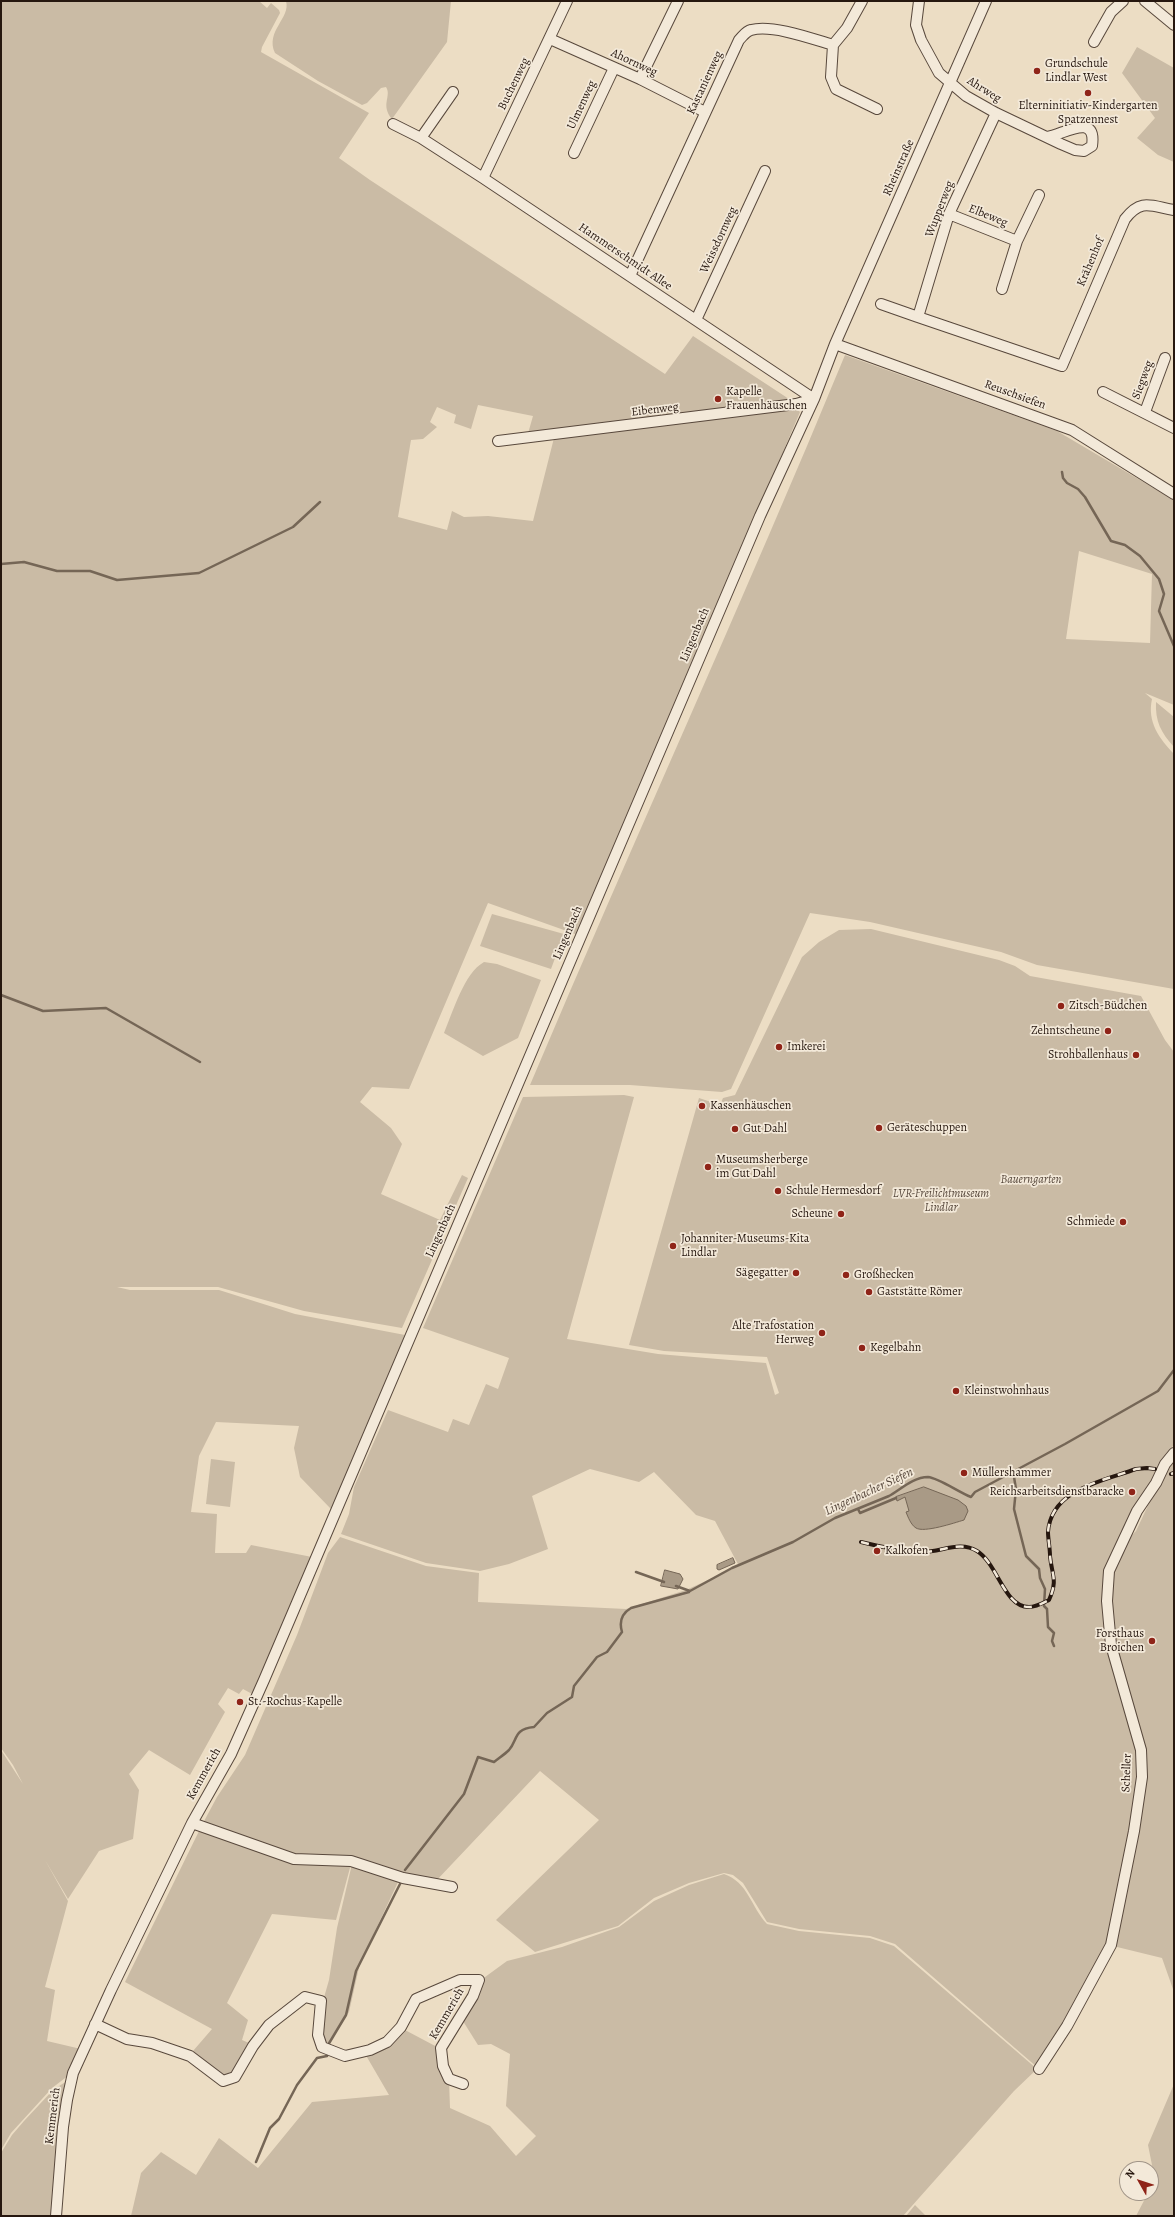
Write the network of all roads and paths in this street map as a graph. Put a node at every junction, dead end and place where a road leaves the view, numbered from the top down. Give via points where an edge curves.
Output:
1 (567, 1) edge
2 (678, 1) edge
3 (862, 1) edge
4 (919, 1) edge
5 (986, 1) edge
6 (1123, 1) edge
7 (1145, 1) edge
8 (1174, 25) edge
9 (550, 39) junction
10 (1094, 42) dead end
11 (833, 45) junction
12 (614, 68) junction
13 (640, 79) junction
14 (950, 83) junction
15 (453, 92) dead end
16 (877, 109) dead end
17 (705, 112) junction
18 (996, 113) junction
19 (393, 124) dead end
20 (1047, 137) dead end
21 (421, 138) junction
22 (574, 153) dead end
23 (765, 171) dead end
24 (483, 178) junction
25 (1039, 196) dead end
26 (1174, 210) edge
27 (950, 214) junction
28 (1017, 241) junction
29 (630, 276) junction
30 (1002, 289) dead end
31 (882, 304) dead end
32 (918, 317) junction
33 (696, 320) junction
34 (835, 344) junction
35 (1165, 358) dead end
36 (1103, 392) dead end
37 (814, 399) junction
38 (1145, 412) junction
39 (1174, 428) edge
40 (498, 441) dead end
41 (1174, 494) edge
42 (1174, 1453) edge
43 (326, 1532) joint
44 (192, 1823) junction
45 (452, 1888) dead end
46 (95, 2024) junction
47 (1038, 2069) dead end
48 (463, 2084) dead end
49 (56, 2216) edge

1 - 9 street, Buchenweg
2 - 13 street
3 - 11 street via 847,28
4 - 14 street via 916,25 921,40 939,73
5 - 14 street, Rheinstraße
6 - 10 street via 1111,12
7 - 8 street
9 - 12 street, Ahornweg
9 - 24 street, Buchenweg
11 - 16 street via 831,77 836,89
11 - 17 street, Kastanienweg via 786,32 750,30 740,40
12 - 13 street, Ahornweg
12 - 22 street, Ulmenweg
13 - 17 street, Ahornweg
14 - 18 street, Ahrweg via 966,96
14 - 34 street, Rheinstraße
15 - 21 street
17 - 29 street, Kastanienweg
18 - 20 street, Ahrweg
18 - 27 street, Wupperweg
19 - 21 street, Hammerschmidt Allee
21 - 24 street, Hammerschmidt Allee
23 - 33 street, Weissdornweg
24 - 29 street, Hammerschmidt Allee
25 - 28 street, Elbeweg
26 - 32 street, Krähenhof via 1144,204 1133,209 1125,219 1062,366
27 - 28 street, Elbeweg
27 - 32 street, Wupperweg
28 - 30 street, Elbeweg
29 - 33 street, Hammerschmidt Allee
31 - 32 street
33 - 37 street, Hammerschmidt Allee
34 - 37 street, Lingenbach
34 - 41 street, Reuschsiefen via 1072,430
35 - 38 street, Siegweg
36 - 38 street, Siegweg
37 - 40 street, Eibenweg via 796,404
37 - 43 street, Lingenbach via 760,516
38 - 39 street, Siegweg
42 - 47 street, Scheller via 1137,1511 1109,1571 1107,1601 1111,1645 1141,1750 1142,1777 1111,1945 1067,2026
43 - 44 street, Kemmerich via 231,1754
44 - 45 street via 294,1859 351,1861 403,1878
44 - 46 street, Kemmerich
46 - 48 street, Kemmerich via 127,2038 152,2043 190,2056 223,2081 235,2077 252,2046 269,2025 305,1997 321,2001 318,2034 322,2047 345,2056 370,2050 387,2042 401,2027 416,1999 460,1980 480,1980 441,2048 443,2066 449,2079
46 - 49 street, Kemmerich via 70,2085 63,2128

